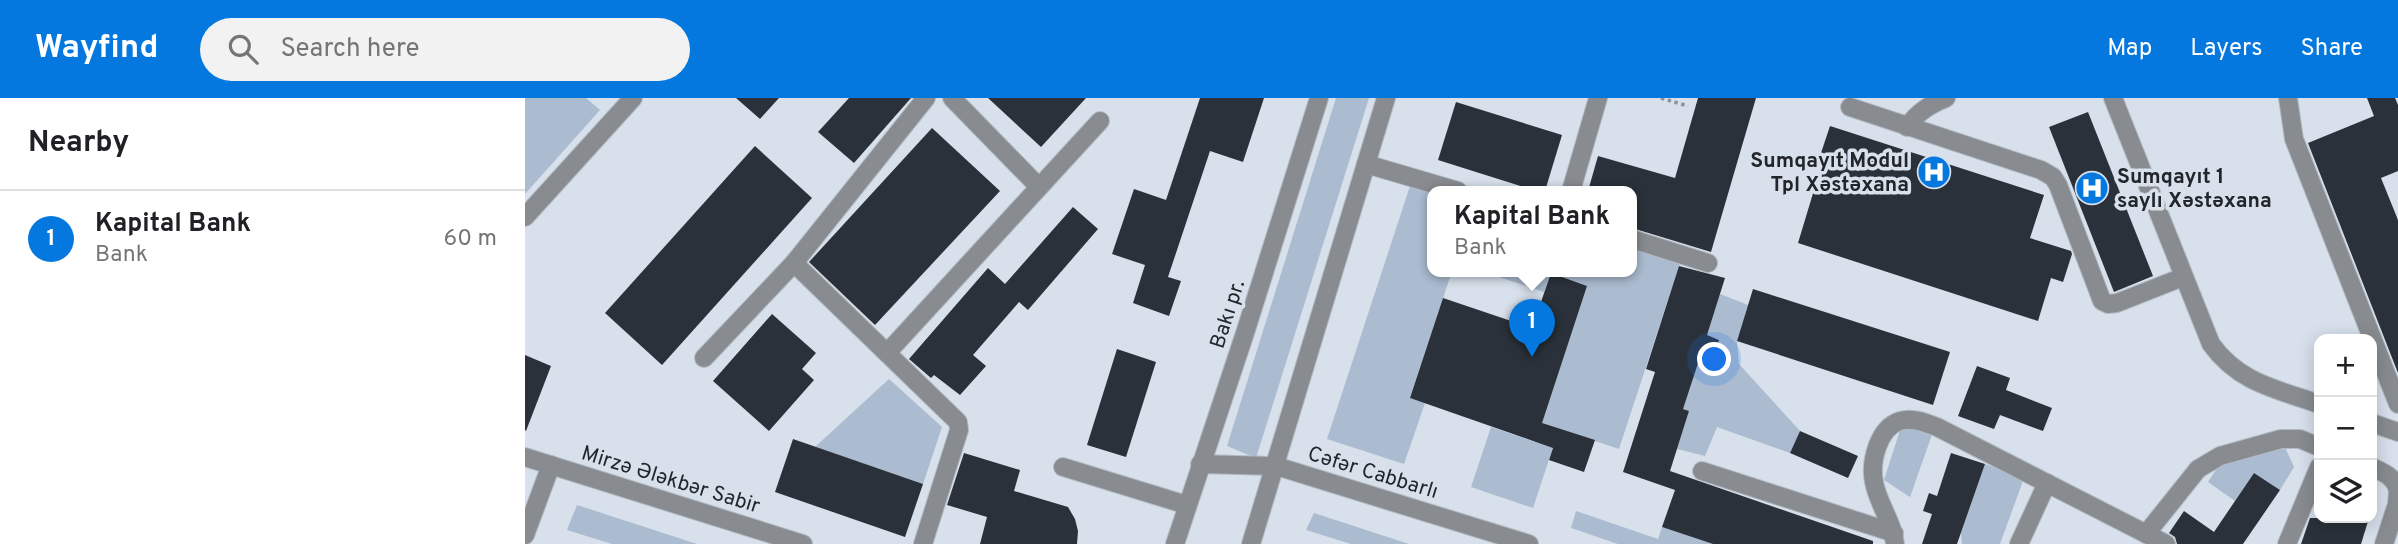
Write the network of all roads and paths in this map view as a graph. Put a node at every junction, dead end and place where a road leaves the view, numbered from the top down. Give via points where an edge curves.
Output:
1 (633, 98) edge
2 (926, 98) edge
3 (952, 98) edge
4 (1319, 98) edge
5 (1386, 98) edge
6 (1598, 98) edge
7 (1661, 98) edge
8 (1946, 98) edge
9 (2113, 98) edge
10 (2288, 98) edge
11 (1688, 106) dead end
12 (1850, 107) dead end
13 (1100, 121) dead end
14 (1907, 127) junction
15 (1366, 164) junction
16 (1441, 186) edge
17 (1572, 186) edge
18 (1039, 187) junction
19 (525, 217) edge
20 (1637, 241) edge
21 (793, 263) junction
22 (1708, 263) dead end
23 (2183, 277) junction
24 (887, 354) junction
25 (703, 358) dead end
26 (2314, 402) edge
27 (2398, 404) edge
28 (2377, 425) edge
29 (2398, 432) edge
30 (2314, 445) edge
31 (525, 457) edge
32 (1200, 464) junction
33 (551, 466) junction
34 (1276, 466) junction
35 (1063, 467) dead end
36 (2377, 469) edge
37 (1702, 471) dead end
38 (2314, 479) edge
39 (2047, 483) junction
40 (2398, 490) edge
41 (1187, 505) junction
42 (2146, 534) junction
43 (525, 535) edge
44 (1489, 538) edge
45 (1894, 539) edge
46 (803, 544) edge
47 (923, 544) edge
48 (1175, 544) edge
49 (1251, 544) edge
50 (1529, 544) edge
51 (2019, 544) edge
52 (2166, 544) edge
53 (2287, 544) edge
54 (2384, 544) edge

1 - 19 street
2 - 21 street
3 - 18 street
4 - 32 street, Bakı pr.
5 - 15 street
6 - 17 street
7 - 11 path
8 - 14 street via 1916,114
9 - 23 street
10 - 27 street via 2294,139
12 - 14 street
13 - 18 street
14 - 23 street via 2053,177 2102,301 2117,303
15 - 16 street
15 - 34 street
18 - 24 street
20 - 22 street
21 - 24 street
21 - 25 street
23 - 26 street via 2211,344 2235,371
24 - 47 street via 958,422
28 - 29 street
30 - 42 street via 2281,439 2220,456 2198,469
31 - 33 street, Mirzə Ələkbər Sabir
32 - 34 street, Cəfər Cabbarlı
32 - 41 street, Bakı pr.
33 - 43 street
33 - 46 street, Mirzə Ələkbər Sabir
34 - 44 street, Cəfər Cabbarlı
34 - 49 street
35 - 41 street
36 - 40 street via 2389,475
37 - 45 street
38 - 53 street
39 - 42 street
39 - 45 street via 1937,427 1916,420 1899,421 1884,432 1874,457 1874,481
39 - 51 street
40 - 54 street
41 - 48 street, Bakı pr.
42 - 52 street
44 - 50 street, Cəfər Cabbarlı

